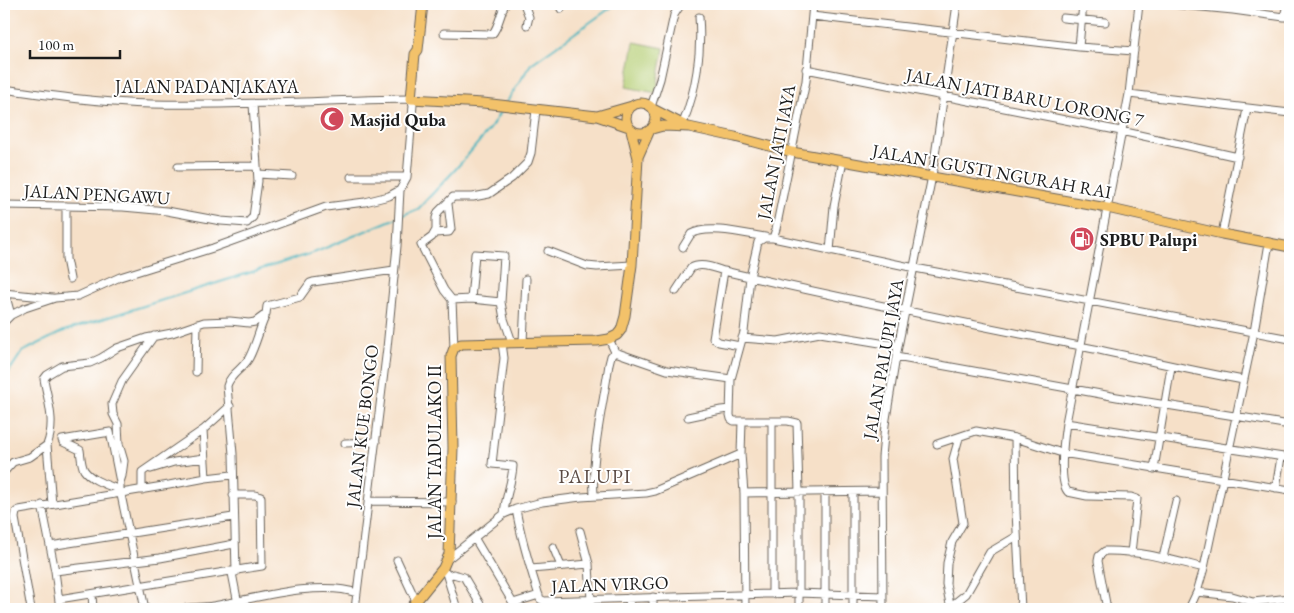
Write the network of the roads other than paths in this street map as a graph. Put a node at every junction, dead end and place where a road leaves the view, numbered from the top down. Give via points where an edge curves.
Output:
1 (423, 4) edge
2 (505, 4) edge
3 (524, 4) edge
4 (681, 4) edge
5 (813, 4) edge
6 (958, 4) edge
7 (1083, 4) edge
8 (1139, 4) edge
9 (1171, 4) edge
10 (1287, 4) edge
11 (1188, 5) edge
12 (1234, 7) edge
13 (812, 16) junction
14 (699, 17) dead end
15 (1287, 17) edge
16 (1063, 18) dead end
17 (1081, 20) junction
18 (1105, 22) dead end
19 (527, 26) dead end
20 (444, 32) dead end
21 (953, 33) junction
22 (1079, 47) junction
23 (1134, 51) junction
24 (806, 69) junction
25 (4, 89) edge
26 (1129, 94) junction
27 (944, 96) junction
28 (413, 101) junction
29 (253, 104) junction
30 (632, 106) junction
31 (652, 108) junction
32 (1248, 108) junction
33 (536, 110) junction
34 (1290, 113) edge
35 (597, 116) junction
36 (686, 125) junction
37 (630, 129) junction
38 (651, 130) junction
39 (1121, 131) junction
40 (792, 152) junction
41 (1238, 157) junction
42 (638, 158) junction
43 (843, 161) junction
44 (178, 168) dead end
45 (257, 170) junction
46 (292, 176) dead end
47 (932, 176) junction
48 (351, 177) dead end
49 (406, 177) junction
50 (400, 190) junction
51 (448, 204) junction
52 (4, 205) edge
53 (66, 206) junction
54 (1107, 208) junction
55 (252, 219) junction
56 (253, 233) junction
57 (435, 233) junction
58 (1222, 234) junction
59 (770, 238) junction
60 (1269, 243) junction
61 (683, 247) dead end
62 (1290, 247) edge
63 (548, 251) dead end
64 (830, 251) junction
65 (632, 265) junction
66 (915, 268) junction
67 (394, 270) junction
68 (724, 270) junction
69 (750, 277) junction
70 (70, 279) dead end
71 (526, 279) dead end
72 (676, 291) dead end
73 (5, 293) edge
74 (55, 298) junction
75 (471, 299) junction
76 (452, 300) junction
77 (1090, 301) junction
78 (501, 302) junction
79 (905, 312) junction
80 (266, 314) junction
81 (11, 315) junction
82 (4, 322) edge
83 (198, 324) junction
84 (1254, 332) junction
85 (154, 336) junction
86 (742, 338) junction
87 (609, 339) junction
88 (1290, 339) edge
89 (512, 342) junction
90 (523, 342) junction
91 (502, 343) junction
92 (740, 346) junction
93 (898, 346) junction
94 (1081, 346) junction
95 (454, 348) junction
96 (615, 352) junction
97 (896, 357) junction
98 (1171, 366) junction
99 (196, 372) dead end
100 (732, 379) junction
101 (1243, 380) junction
102 (1073, 389) junction
103 (230, 406) junction
104 (1164, 406) junction
105 (730, 410) junction
106 (1236, 416) junction
107 (688, 417) dead end
108 (742, 421) junction
109 (772, 422) junction
110 (1066, 423) junction
111 (1290, 425) edge
112 (203, 430) junction
113 (1160, 437) junction
114 (959, 438) junction
115 (1015, 438) junction
116 (345, 442) dead end
117 (376, 442) junction
118 (937, 444) dead end
119 (47, 445) junction
120 (1230, 448) junction
121 (1062, 453) junction
122 (742, 454) junction
123 (1281, 457) junction
124 (205, 458) junction
125 (1290, 458) edge
126 (1154, 469) junction
127 (146, 470) junction
128 (4, 472) edge
129 (232, 476) junction
130 (206, 478) junction
131 (1223, 480) junction
132 (120, 488) junction
133 (1276, 488) junction
134 (142, 490) junction
135 (1290, 490) edge
136 (882, 491) junction
137 (773, 492) junction
138 (800, 492) junction
139 (825, 492) junction
140 (853, 492) junction
141 (744, 493) junction
142 (233, 495) junction
143 (594, 495) junction
144 (368, 500) junction
145 (1176, 501) dead end
146 (452, 502) junction
147 (52, 504) junction
148 (42, 505) junction
149 (516, 509) junction
150 (504, 514) junction
151 (233, 517) junction
152 (580, 532) dead end
153 (130, 534) junction
154 (1017, 536) junction
155 (474, 539) junction
156 (234, 544) junction
157 (50, 546) junction
158 (553, 547) dead end
159 (1131, 554) junction
160 (449, 558) junction
161 (1163, 558) junction
162 (397, 560) dead end
163 (136, 561) junction
164 (588, 564) junction
165 (561, 566) junction
166 (1204, 568) junction
167 (531, 569) junction
168 (55, 571) junction
169 (234, 572) junction
170 (445, 572) junction
171 (141, 586) junction
172 (1197, 592) junction
173 (357, 593) junction
174 (798, 593) junction
175 (92, 594) junction
176 (746, 594) junction
177 (772, 594) junction
178 (825, 594) junction
179 (539, 595) junction
180 (853, 595) junction
181 (883, 596) junction
182 (653, 597) junction
183 (629, 598) junction
184 (1290, 598) edge
185 (59, 599) junction
186 (416, 601) junction
187 (595, 601) junction
188 (513, 603) junction
189 (238, 605) edge
190 (567, 605) edge
191 (1253, 606) edge
192 (951, 608) edge
193 (31, 609) edge
194 (60, 609) edge
195 (93, 609) edge
196 (145, 609) edge
197 (180, 609) edge
198 (355, 609) edge
199 (410, 609) edge
200 (457, 609) edge
201 (483, 609) edge
202 (519, 609) edge
203 (598, 609) edge
204 (630, 609) edge
205 (653, 609) edge
206 (745, 609) edge
207 (798, 609) edge
208 (825, 609) edge
209 (853, 609) edge
210 (883, 609) edge
211 (1021, 609) edge
212 (1108, 609) edge
213 (1189, 609) edge

1 - 28 main road via 415,54
2 - 20 street via 492,34
3 - 19 street via 529,16
4 - 31 street via 674,15
5 - 13 street, JALAN JATI JAYA
6 - 21 street, JALAN PALUPI JAYA
7 - 17 street
8 - 23 street
9 - 11 street
10 - 15 street
11 - 12 street
12 - 15 street
13 - 21 street
13 - 24 street, JALAN JATI JAYA
14 - 36 street via 696,79
16 - 17 street
17 - 18 street
17 - 22 street
21 - 22 street
21 - 27 street, JALAN PALUPI JAYA
22 - 23 street
23 - 26 street
24 - 27 street, JALAN JATI BARU LORONG 7
24 - 40 street, JALAN JATI JAYA
25 - 29 street, JALAN PADANJAKAYA via 150,104
26 - 32 street
26 - 39 street
27 - 39 street, JALAN JATI BARU LORONG 7
27 - 47 street, JALAN PALUPI JAYA
28 - 29 street, JALAN PADANJAKAYA
28 - 33 main road via 483,103
28 - 49 street
29 - 45 street
30 - 31 main road via 641,103
30 - 35 main road
30 - 37 main road via 626,114
31 - 36 main road, JALAN I GUSTI NGURAH RAI
31 - 38 main road via 656,117
32 - 34 street
32 - 41 street
33 - 35 main road
33 - 51 street via 532,153 528,162 489,194 453,197
35 - 37 main road
36 - 38 main road, JALAN I GUSTI NGURAH RAI
36 - 40 main road, JALAN I GUSTI NGURAH RAI
37 - 38 main road via 638,133
37 - 42 main road
38 - 42 main road
39 - 41 street, JALAN JATI BARU LORONG 7
39 - 54 street
40 - 43 main road, JALAN I GUSTI NGURAH RAI
40 - 59 street, JALAN JATI JAYA
41 - 58 street
42 - 65 main road
43 - 47 main road, JALAN I GUSTI NGURAH RAI
43 - 64 street
44 - 45 street
45 - 46 street
45 - 55 street
47 - 54 main road, JALAN I GUSTI NGURAH RAI
47 - 66 street, JALAN PALUPI JAYA
48 - 49 street
49 - 50 street
50 - 56 street via 365,202 326,207
50 - 67 street, JALAN KUE BONGO
51 - 57 street via 438,212
51 - 57 street via 451,229
52 - 53 street, JALAN PENGAWU
53 - 55 street, JALAN PENGAWU via 167,211 247,223
53 - 70 street via 66,259
54 - 58 main road, JALAN I GUSTI NGURAH RAI
54 - 77 street
55 - 56 street
56 - 74 street via 120,277 78,296
57 - 76 street via 421,245
58 - 60 main road, JALAN I GUSTI NGURAH RAI
59 - 61 street via 702,230 691,234
59 - 64 street
59 - 69 street, JALAN JATI JAYA via 758,242
60 - 62 main road, JALAN I GUSTI NGURAH RAI
60 - 84 street
63 - 65 street via 588,266
64 - 66 street
65 - 87 main road via 623,325 617,335
66 - 77 street
66 - 79 street, JALAN PALUPI JAYA
67 - 80 street via 310,283 300,297 267,306
67 - 117 street, JALAN KUE BONGO
68 - 69 street
68 - 72 street via 695,266
68 - 92 street via 713,338
69 - 79 street
69 - 86 street, JALAN JATI JAYA
71 - 90 street
73 - 74 street
73 - 81 street
74 - 81 street
75 - 76 street
75 - 78 street
75 - 78 street via 474,254 503,255
76 - 95 street
77 - 84 street
77 - 94 street
78 - 89 street
79 - 93 street, JALAN PALUPI JAYA
79 - 94 street
80 - 83 street via 249,323
80 - 103 street via 249,359 229,379
81 - 82 street
83 - 85 street
83 - 99 street
84 - 88 street
84 - 101 street
85 - 119 street via 117,348 90,363 62,366 44,378 52,423
85 - 132 street via 122,381 112,404 124,461
86 - 92 street, JALAN JATI JAYA
86 - 93 street via 778,341 820,332
87 - 90 main road, JALAN TADULAKO II
87 - 96 street
89 - 90 main road, JALAN TADULAKO II
89 - 91 main road, JALAN TADULAKO II
91 - 95 main road, JALAN TADULAKO II via 461,344
91 - 150 street via 504,358 492,464 513,466
92 - 100 street, JALAN JATI JAYA
93 - 97 street, JALAN PALUPI JAYA
94 - 98 street
94 - 102 street
95 - 146 main road, JALAN TADULAKO II via 451,356
96 - 100 street via 667,370
96 - 143 street via 609,364 596,447
97 - 102 street
97 - 136 street, JALAN PALUPI JAYA via 885,424
98 - 101 street
98 - 104 street
100 - 105 street
101 - 106 street
102 - 104 street
102 - 110 street
103 - 112 street
103 - 129 street
104 - 106 street
104 - 113 street
105 - 107 street
105 - 108 street via 731,419
106 - 111 street
106 - 120 street
108 - 109 street
108 - 122 street
109 - 137 street
109 - 138 street via 798,425
110 - 113 street
110 - 121 street
112 - 124 street
112 - 127 street
113 - 120 street
113 - 126 street
114 - 115 street via 976,431
114 - 118 street
114 - 192 street via 953,459 963,523 952,542 947,563 946,584
115 - 121 street
115 - 154 street
116 - 117 street
117 - 144 street, JALAN KUE BONGO
119 - 128 street via 30,457 16,460
119 - 147 street
120 - 123 street
120 - 131 street
121 - 126 street
121 - 159 street via 1064,486 1068,492 1137,499
122 - 141 street
122 - 143 street via 655,491
123 - 125 street
123 - 133 street
124 - 127 street
124 - 130 street
126 - 131 street
127 - 134 street via 141,474
129 - 130 street
129 - 142 street
130 - 134 street
131 - 133 street
131 - 166 street
132 - 132 street via 110,432 62,440 80,450 85,471 98,481
132 - 134 street
132 - 147 street
132 - 153 street
133 - 135 street
136 - 140 street
136 - 181 street, JALAN PALUPI JAYA
137 - 138 street
137 - 141 street
137 - 177 street
138 - 139 street
138 - 174 street
139 - 140 street
139 - 178 street
140 - 180 street
141 - 176 street
142 - 151 street
142 - 169 street via 255,495 262,500 262,566
143 - 149 street
144 - 146 street
144 - 173 street, JALAN KUE BONGO
145 - 161 street
146 - 160 main road, JALAN TADULAKO II
147 - 148 street
148 - 157 street
148 - 193 street via 19,510 16,514
149 - 150 street
149 - 167 street, JALAN VIRGO
150 - 155 street
151 - 153 street
151 - 156 street
152 - 164 street
153 - 157 street
153 - 163 street
154 - 192 street via 990,552 966,594
154 - 211 street
155 - 160 street
155 - 188 street
156 - 163 street
156 - 169 street
157 - 168 street
158 - 165 street
159 - 161 street
159 - 212 street via 1104,551 1099,556
160 - 170 main road, JALAN TADULAKO II
161 - 166 street
162 - 186 street
163 - 168 street
163 - 171 street
164 - 165 street
164 - 187 street
165 - 167 street
166 - 172 street
167 - 179 street, JALAN VIRGO
168 - 185 street
169 - 171 street
169 - 189 street
170 - 186 main road, JALAN TADULAKO II
170 - 200 street
170 - 201 street via 464,577
171 - 175 street
171 - 196 street
172 - 191 street via 1232,596
172 - 213 street
173 - 189 street via 326,588
173 - 198 street, JALAN KUE BONGO
174 - 177 street, JALAN VIRGO
174 - 178 street, JALAN VIRGO
174 - 207 street
175 - 185 street
175 - 195 street
176 - 177 street, JALAN VIRGO
176 - 182 street, JALAN VIRGO
176 - 206 street
178 - 180 street, JALAN VIRGO
178 - 208 street
179 - 188 street
179 - 190 street, JALAN VIRGO via 542,601
180 - 181 street, JALAN VIRGO
180 - 209 street
181 - 210 street, JALAN PALUPI JAYA
182 - 183 street, JALAN VIRGO
182 - 205 street
183 - 187 street, JALAN VIRGO
183 - 204 street
184 - 191 street
185 - 194 street
186 - 199 main road, JALAN TADULAKO II
187 - 190 street, JALAN VIRGO
187 - 203 street
188 - 202 street
189 - 197 street

